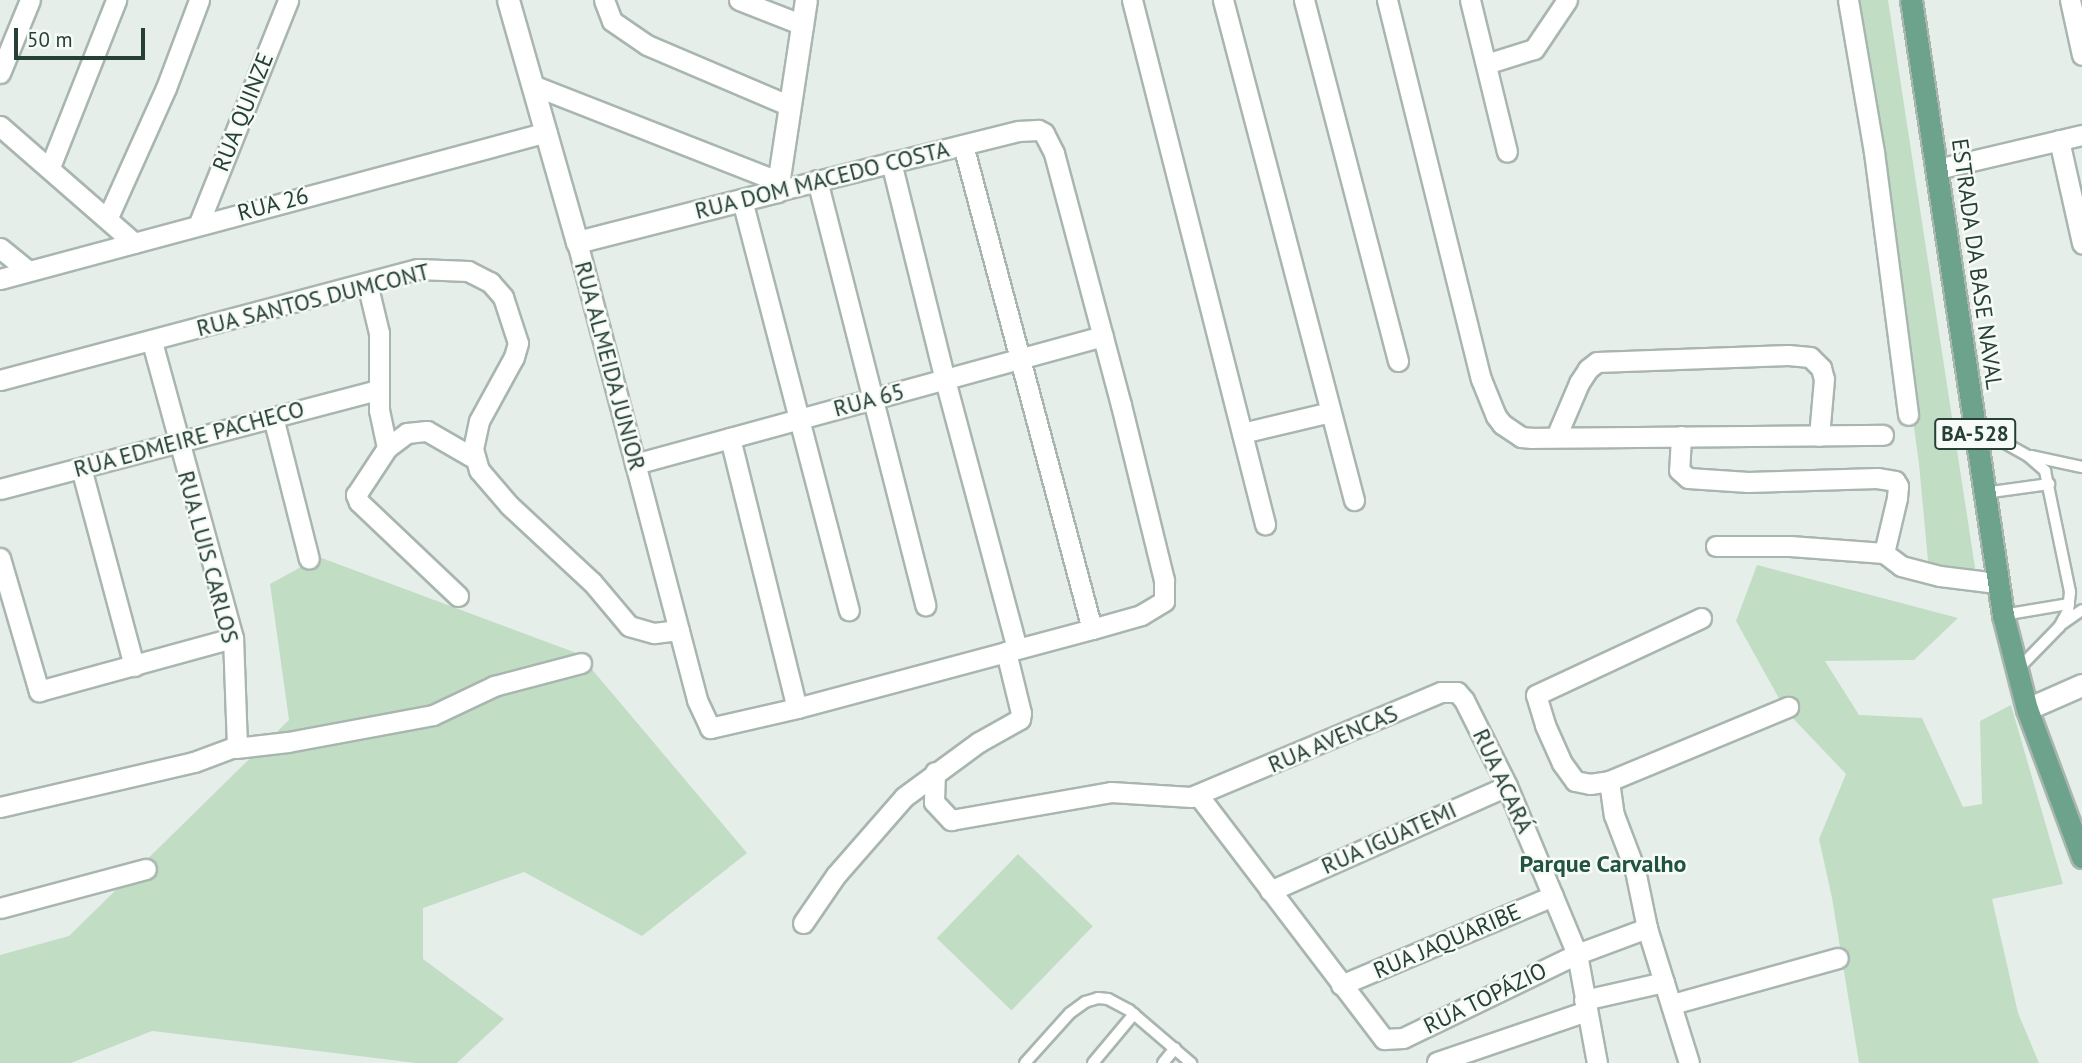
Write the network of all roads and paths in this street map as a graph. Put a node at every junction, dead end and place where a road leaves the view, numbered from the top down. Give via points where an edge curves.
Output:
1 (30, 0) edge
2 (116, 0) edge
3 (199, 0) edge
4 (288, 0) edge
5 (508, 0) edge
6 (604, 0) edge
7 (739, 0) edge
8 (806, 0) edge
9 (1132, 0) edge
10 (1223, 0) edge
11 (1304, 0) edge
12 (1387, 0) edge
13 (1469, 0) edge
14 (1848, 0) edge
15 (1910, 0) edge
16 (2070, 0) edge
17 (1562, 3) edge
18 (803, 26) junction
19 (2082, 55) edge
20 (1486, 64) junction
21 (0, 73) edge
22 (535, 86) junction
23 (790, 106) junction
24 (0, 126) edge
25 (547, 132) junction
26 (2082, 135) edge
27 (2059, 140) junction
28 (963, 145) junction
29 (1507, 152) dead end
30 (891, 162) junction
31 (50, 167) junction
32 (1937, 169) junction
33 (817, 180) junction
34 (777, 186) junction
35 (742, 200) junction
36 (108, 217) junction
37 (199, 223) junction
38 (577, 242) junction
39 (134, 243) junction
40 (2082, 243) edge
41 (0, 248) edge
42 (28, 271) junction
43 (0, 279) edge
44 (367, 283) junction
45 (1103, 336) junction
46 (152, 342) junction
47 (1021, 359) junction
48 (1398, 361) dead end
49 (0, 380) edge
50 (945, 380) junction
51 (378, 390) junction
52 (875, 398) junction
53 (1331, 412) junction
54 (1908, 415) dead end
55 (273, 417) junction
56 (800, 419) junction
57 (1974, 426) junction
58 (1242, 433) junction
59 (1883, 435) dead end
60 (1681, 436) junction
61 (1819, 436) junction
62 (730, 438) junction
63 (1556, 438) junction
64 (178, 442) junction
65 (387, 448) junction
66 (2028, 456) junction
67 (474, 458) junction
68 (635, 464) junction
69 (2082, 467) edge
70 (80, 468) junction
71 (2049, 484) junction
72 (0, 489) edge
73 (1984, 493) junction
74 (1354, 500) dead end
75 (1265, 524) dead end
76 (1716, 546) dead end
77 (1884, 553) junction
78 (0, 558) edge
79 (309, 559) dead end
80 (1997, 583) junction
81 (458, 596) dead end
82 (2069, 604) junction
83 (925, 605) dead end
84 (849, 610) dead end
85 (2082, 610) edge
86 (2003, 615) junction
87 (1701, 618) dead end
88 (2059, 626) junction
89 (1092, 629) junction
90 (679, 630) junction
91 (233, 638) junction
92 (1011, 651) junction
93 (581, 663) dead end
94 (134, 666) junction
95 (2017, 671) junction
96 (2082, 685) edge
97 (1464, 700) joint
98 (1788, 707) dead end
99 (797, 708) junction
100 (2027, 709) junction
101 (236, 748) junction
102 (935, 772) junction
103 (1609, 780) junction
104 (1507, 786) junction
105 (1198, 795) junction
106 (2059, 799) junction
107 (0, 807) edge
108 (2082, 828) edge
109 (2082, 857) edge
110 (146, 869) dead end
111 (1270, 891) junction
112 (1553, 896) junction
113 (0, 908) edge
114 (803, 923) dead end
115 (1647, 928) junction
116 (1577, 954) junction
117 (1838, 958) dead end
118 (1664, 982) junction
119 (1341, 985) junction
120 (1672, 1004) junction
121 (1586, 1006) junction
122 (1135, 1014) junction
123 (1175, 1048) junction
124 (1437, 1062) edge
125 (1025, 1063) edge
126 (1093, 1063) edge
127 (1163, 1063) edge
128 (1191, 1063) edge
129 (1597, 1063) edge
130 (1689, 1063) edge

1 - 21 street
2 - 31 street
3 - 36 street via 159,105
4 - 37 street, RUA QUINZE
5 - 22 main road, RUA ALMEIDA JUNIOR
6 - 23 street via 616,25 647,45
7 - 18 street
8 - 18 main road
9 - 58 street
10 - 53 street
11 - 48 street
12 - 63 street via 1489,402 1502,425 1521,437
13 - 20 street
14 - 54 street via 1874,152
15 - 32 main road, ESTRADA DA BASE NAVAL / BA-528
16 - 19 street
17 - 20 street via 1534,49
18 - 23 main road
20 - 29 street
22 - 25 main road, RUA ALMEIDA JUNIOR
22 - 34 street
23 - 34 main road
24 - 31 street
25 - 37 street, RUA 26
25 - 38 main road, RUA ALMEIDA JUNIOR
26 - 27 street
27 - 32 street
27 - 40 street
28 - 30 street, RUA DOM MACEDO COSTA
28 - 45 street, RUA DOM MACEDO COSTA via 1018,131 1038,130 1049,139
28 - 47 street
30 - 33 street, RUA DOM MACEDO COSTA
30 - 50 street
31 - 36 street
32 - 57 main road, ESTRADA DA BASE NAVAL / BA-528
33 - 34 street, RUA DOM MACEDO COSTA
33 - 52 street
34 - 35 main road, RUA DOM MACEDO COSTA
35 - 38 main road, RUA DOM MACEDO COSTA
35 - 56 street
36 - 39 street
37 - 39 street, RUA 26
38 - 68 street, RUA ALMEIDA JUNIOR
39 - 42 street, RUA 26
41 - 42 street
42 - 43 street, RUA 26
44 - 46 street, RUA SANTOS DUMCONT
44 - 51 street via 379,333
44 - 67 street, RUA SANTOS DUMCONT via 418,269 454,268 482,277 503,298 518,343 479,421
45 - 47 street, RUA 65
45 - 89 street via 1166,593 1152,611
46 - 49 street, RUA SANTOS DUMCONT
46 - 64 street, RUA LUIS CARLOS
47 - 50 street, RUA 65
47 - 89 street
50 - 52 street, RUA 65
50 - 92 street
51 - 55 street, RUA EDMEIRE PACHECO
51 - 65 street
52 - 56 street, RUA 65
52 - 83 street
53 - 58 street
53 - 74 street
55 - 64 street, RUA EDMEIRE PACHECO
55 - 79 street
56 - 62 street, RUA 65
56 - 84 street
57 - 66 lane
57 - 73 main road, ESTRADA DA BASE NAVAL / BA-528
58 - 75 street
59 - 61 street
60 - 61 street
60 - 63 street
60 - 77 street via 1679,470 1688,478 1748,482 1893,479 1897,498
61 - 63 street via 1821,368 1810,357 1788,355 1597,362 1579,383
62 - 68 street, RUA 65
62 - 99 street
64 - 70 street, RUA EDMEIRE PACHECO
64 - 91 street, RUA LUIS CARLOS
65 - 67 street via 407,433 427,431
65 - 81 street via 356,498
66 - 69 lane
66 - 71 lane via 2045,471
67 - 90 street via 498,495 592,582 629,625 654,633
68 - 90 street, RUA ALMEIDA JUNIOR
70 - 72 street, RUA EDMEIRE PACHECO
70 - 94 street
71 - 73 lane
71 - 82 lane
73 - 80 main road, ESTRADA DA BASE NAVAL / BA-528
76 - 77 street
77 - 80 street via 1901,566 1930,574
78 - 94 street via 38,691
80 - 86 main road, ESTRADA DA BASE NAVAL / BA-528
82 - 86 lane
82 - 88 lane
85 - 88 lane
86 - 95 main road, ESTRADA DA BASE NAVAL / BA-528
87 - 103 street via 1536,695 1562,763 1575,781
88 - 95 lane
89 - 92 street
90 - 99 street, RUA ALMEIDA JUNIOR via 696,700 713,730
91 - 94 street
91 - 101 street, RUA LUIS CARLOS
92 - 99 street
92 - 102 street via 1020,719
93 - 101 street via 494,685 433,715 288,743
95 - 100 main road, ESTRADA DA BASE NAVAL / BA-528
96 - 100 main road
97 - 104 street, RUA ACARÁ
97 - 105 street, RUA AVENCAS via 1457,692 1441,692
98 - 103 street
100 - 106 main road, ESTRADA DA BASE NAVAL / BA-528
101 - 107 street
102 - 105 street via 934,802 951,820 1111,792 1177,798
102 - 114 street via 894,807 836,875
103 - 115 street via 1614,815 1635,870
104 - 111 street, RUA IGUATEMI
104 - 112 street, RUA ACARÁ
105 - 111 street
106 - 108 main road
106 - 109 main road, ESTRADA DA BASE NAVAL / BA-528
110 - 113 street
111 - 119 street
112 - 116 street, RUA ACARÁ
112 - 119 street, RUA JAQUARIBE
115 - 116 street, RUA TOPÁZIO
115 - 118 street
116 - 119 street, RUA TOPÁZIO via 1393,1041 1377,1032
116 - 121 street, RUA ACARÁ
117 - 120 street
118 - 120 street
118 - 121 street, RUA TOPÁZIO
120 - 130 street
121 - 124 street, RUA TOPÁZIO
121 - 129 street, RUA ACARÁ
122 - 123 lane
122 - 125 lane via 1108,999 1085,1002
122 - 126 lane
123 - 127 lane
123 - 128 lane

